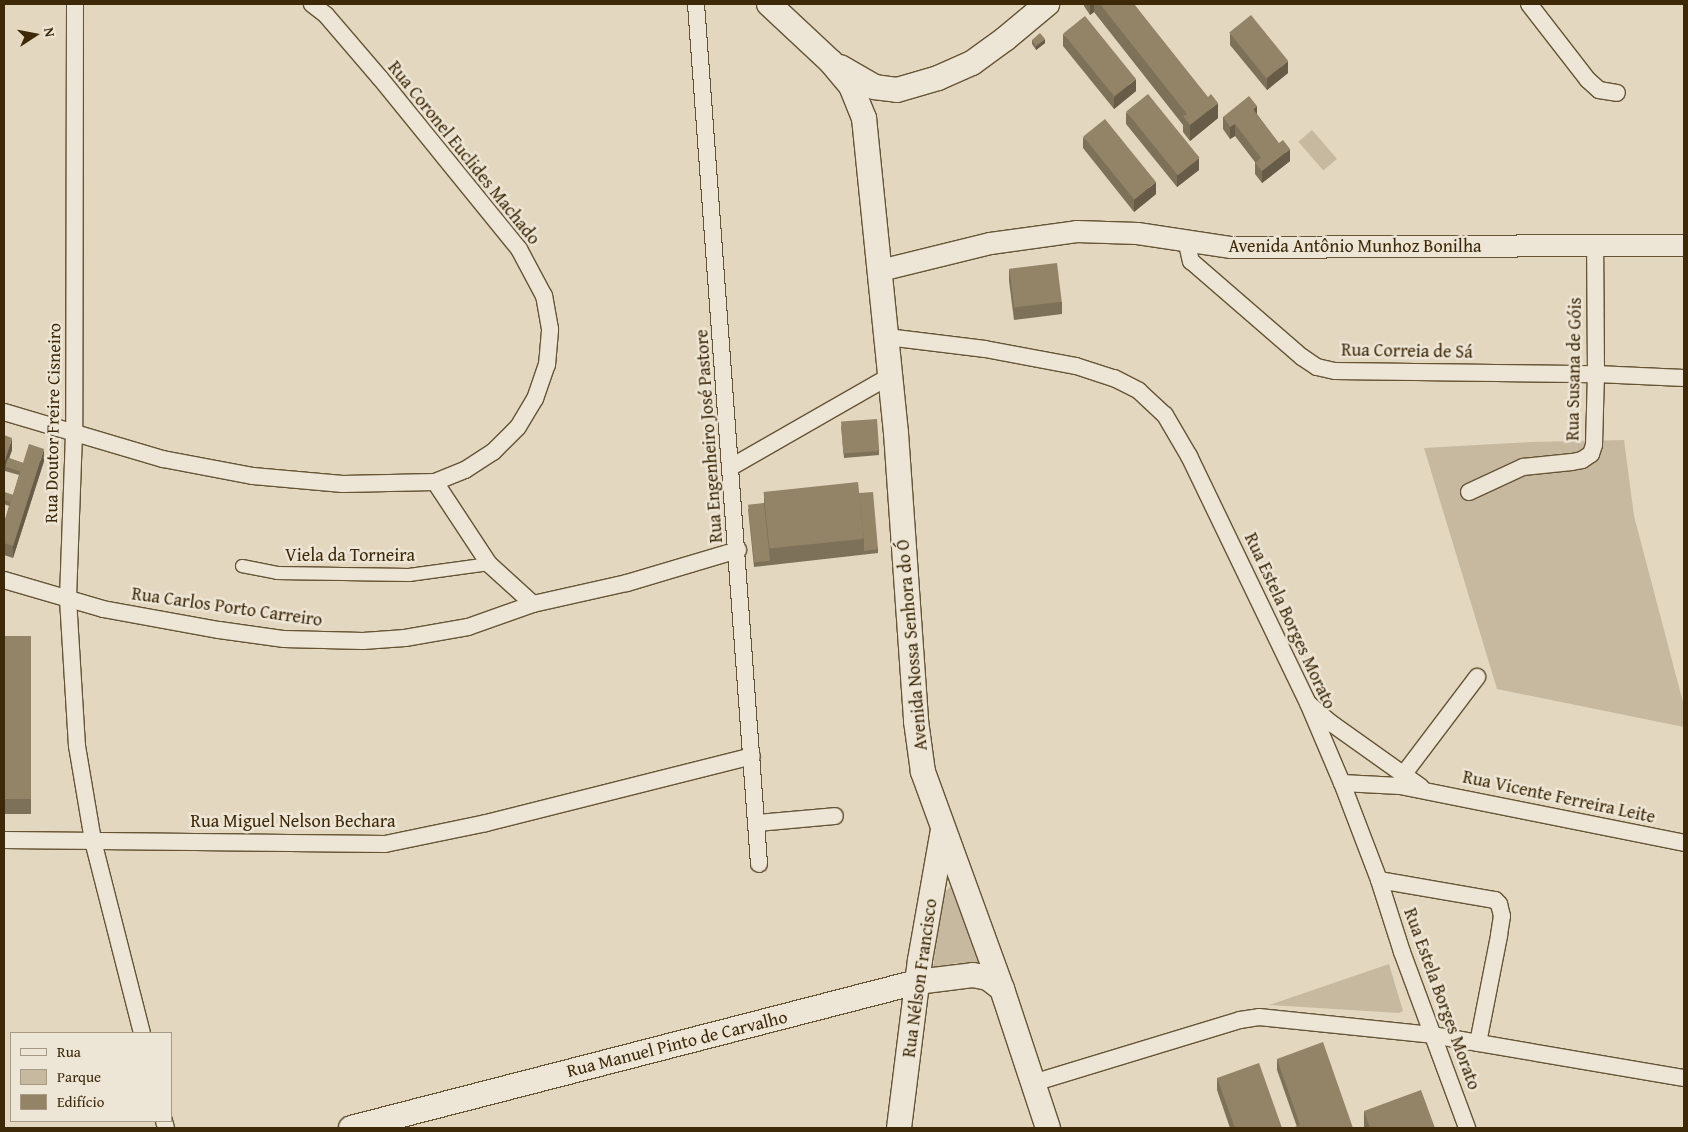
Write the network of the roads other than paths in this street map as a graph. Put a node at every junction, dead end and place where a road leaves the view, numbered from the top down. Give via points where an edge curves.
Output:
1 (75, 4) edge
2 (312, 4) edge
3 (697, 4) edge
4 (1047, 4) edge
5 (1529, 4) edge
6 (774, 5) edge
7 (831, 62) junction
8 (897, 90) junction
9 (1617, 93) dead end
10 (867, 141) junction
11 (1186, 240) junction
12 (1684, 244) edge
13 (1595, 245) junction
14 (880, 270) junction
15 (886, 337) junction
16 (1596, 374) junction
17 (890, 376) junction
18 (1684, 378) edge
19 (4, 412) edge
20 (74, 434) junction
21 (731, 467) junction
22 (435, 482) junction
23 (1469, 492) dead end
24 (738, 550) junction
25 (489, 564) junction
26 (242, 566) dead end
27 (4, 580) edge
28 (68, 600) junction
29 (533, 604) junction
30 (1477, 677) dead end
31 (1308, 703) junction
32 (752, 756) junction
33 (1402, 780) junction
34 (1342, 783) junction
35 (835, 816) dead end
36 (757, 823) junction
37 (944, 828) junction
38 (4, 840) edge
39 (93, 841) junction
40 (1684, 843) edge
41 (759, 864) dead end
42 (1379, 880) junction
43 (917, 982) junction
44 (1002, 989) junction
45 (142, 1032) edge
46 (1432, 1035) junction
47 (1478, 1043) junction
48 (1684, 1078) edge
49 (1033, 1083) junction
50 (351, 1128) edge
51 (899, 1128) edge
52 (1048, 1128) edge
53 (1467, 1128) edge

1 - 20 street, Rua Doutor Freire Cisneiro
2 - 22 street, Rua Coronel Euclides Machado via 326,15 374,71 519,249 544,296 550,329 547,366 535,399 518,427 494,452 465,470
3 - 21 street, Rua Engenheiro José Pastore
4 - 8 main road via 972,63 938,78
5 - 9 street via 1588,80 1599,90
6 - 7 main road, Avenida Nossa Senhora do Ó
7 - 8 main road, Avenida Nossa Senhora do Ó via 874,87
7 - 10 main road, Avenida Nossa Senhora do Ó via 851,86 859,102
8 - 10 main road, Avenida Nossa Senhora do Ó via 883,103
10 - 14 main road, Avenida Nossa Senhora do Ó
11 - 13 street, Avenida Antônio Munhoz Bonilha via 1231,247
11 - 14 street, Avenida Antônio Munhoz Bonilha via 1137,233 1076,231 990,243
11 - 16 street, Rua Correia de Sá via 1191,261 1317,367 1386,373
12 - 13 street, Avenida Antônio Munhoz Bonilha
13 - 16 street, Rua Susana de Góis
14 - 15 main road, Avenida Nossa Senhora do Ó
15 - 17 main road, Avenida Nossa Senhora do Ó
15 - 31 street, Rua Estela Borges Morato via 1052,361 1114,378 1139,391 1165,415 1189,456
16 - 18 street, Rua Correia de Sá
16 - 23 street, Rua Susana de Góis via 1591,454 1572,462 1523,467
17 - 21 street
17 - 37 main road, Avenida Nossa Senhora do Ó via 916,721 923,772
19 - 20 street, Rua Coronel Euclides Machado
20 - 22 street, Rua Coronel Euclides Machado via 163,459 253,476 343,484
20 - 28 street, Rua Doutor Freire Cisneiro
21 - 24 street, Rua Engenheiro José Pastore
22 - 25 street
24 - 29 street, Rua Carlos Porto Carreiro via 627,583
24 - 32 street, Rua Engenheiro José Pastore
25 - 26 street, Viela da Torneira via 409,575 277,573
25 - 29 street
27 - 28 street, Rua Carlos Porto Carreiro
28 - 29 street, Rua Carlos Porto Carreiro via 219,630 331,642 436,634 497,618
28 - 39 street, Rua Doutor Freire Cisneiro via 77,746
30 - 33 street
31 - 33 street, Rua Vicente Ferreira Leite
31 - 34 street, Rua Estela Borges Morato
32 - 36 street, Rua Engenheiro José Pastore
32 - 39 street, Rua Miguel Nelson Bechara via 496,821 385,844
33 - 34 street
33 - 40 street, Rua Vicente Ferreira Leite via 1425,790
34 - 42 street, Rua Estela Borges Morato
35 - 36 street
36 - 41 street, Rua Engenheiro José Pastore
37 - 43 main road, Rua Nélson Francisco
37 - 44 main road, Avenida Nossa Senhora do Ó
38 - 39 street, Rua Miguel Nelson Bechara
39 - 45 street, Rua Doutor Freire Cisneiro
42 - 46 street, Rua Estela Borges Morato
42 - 47 street via 1495,900 1499,904 1502,916 1499,936
43 - 44 main road, Rua Manuel Pinto de Carvalho via 973,975 988,978
43 - 50 main road, Rua Manuel Pinto de Carvalho
43 - 51 main road, Rua Nélson Francisco
44 - 49 main road, Avenida Nossa Senhora do Ó
46 - 47 street
46 - 49 street via 1259,1017
46 - 53 street, Rua Estela Borges Morato
47 - 48 street
49 - 52 main road, Avenida Nossa Senhora do Ó

